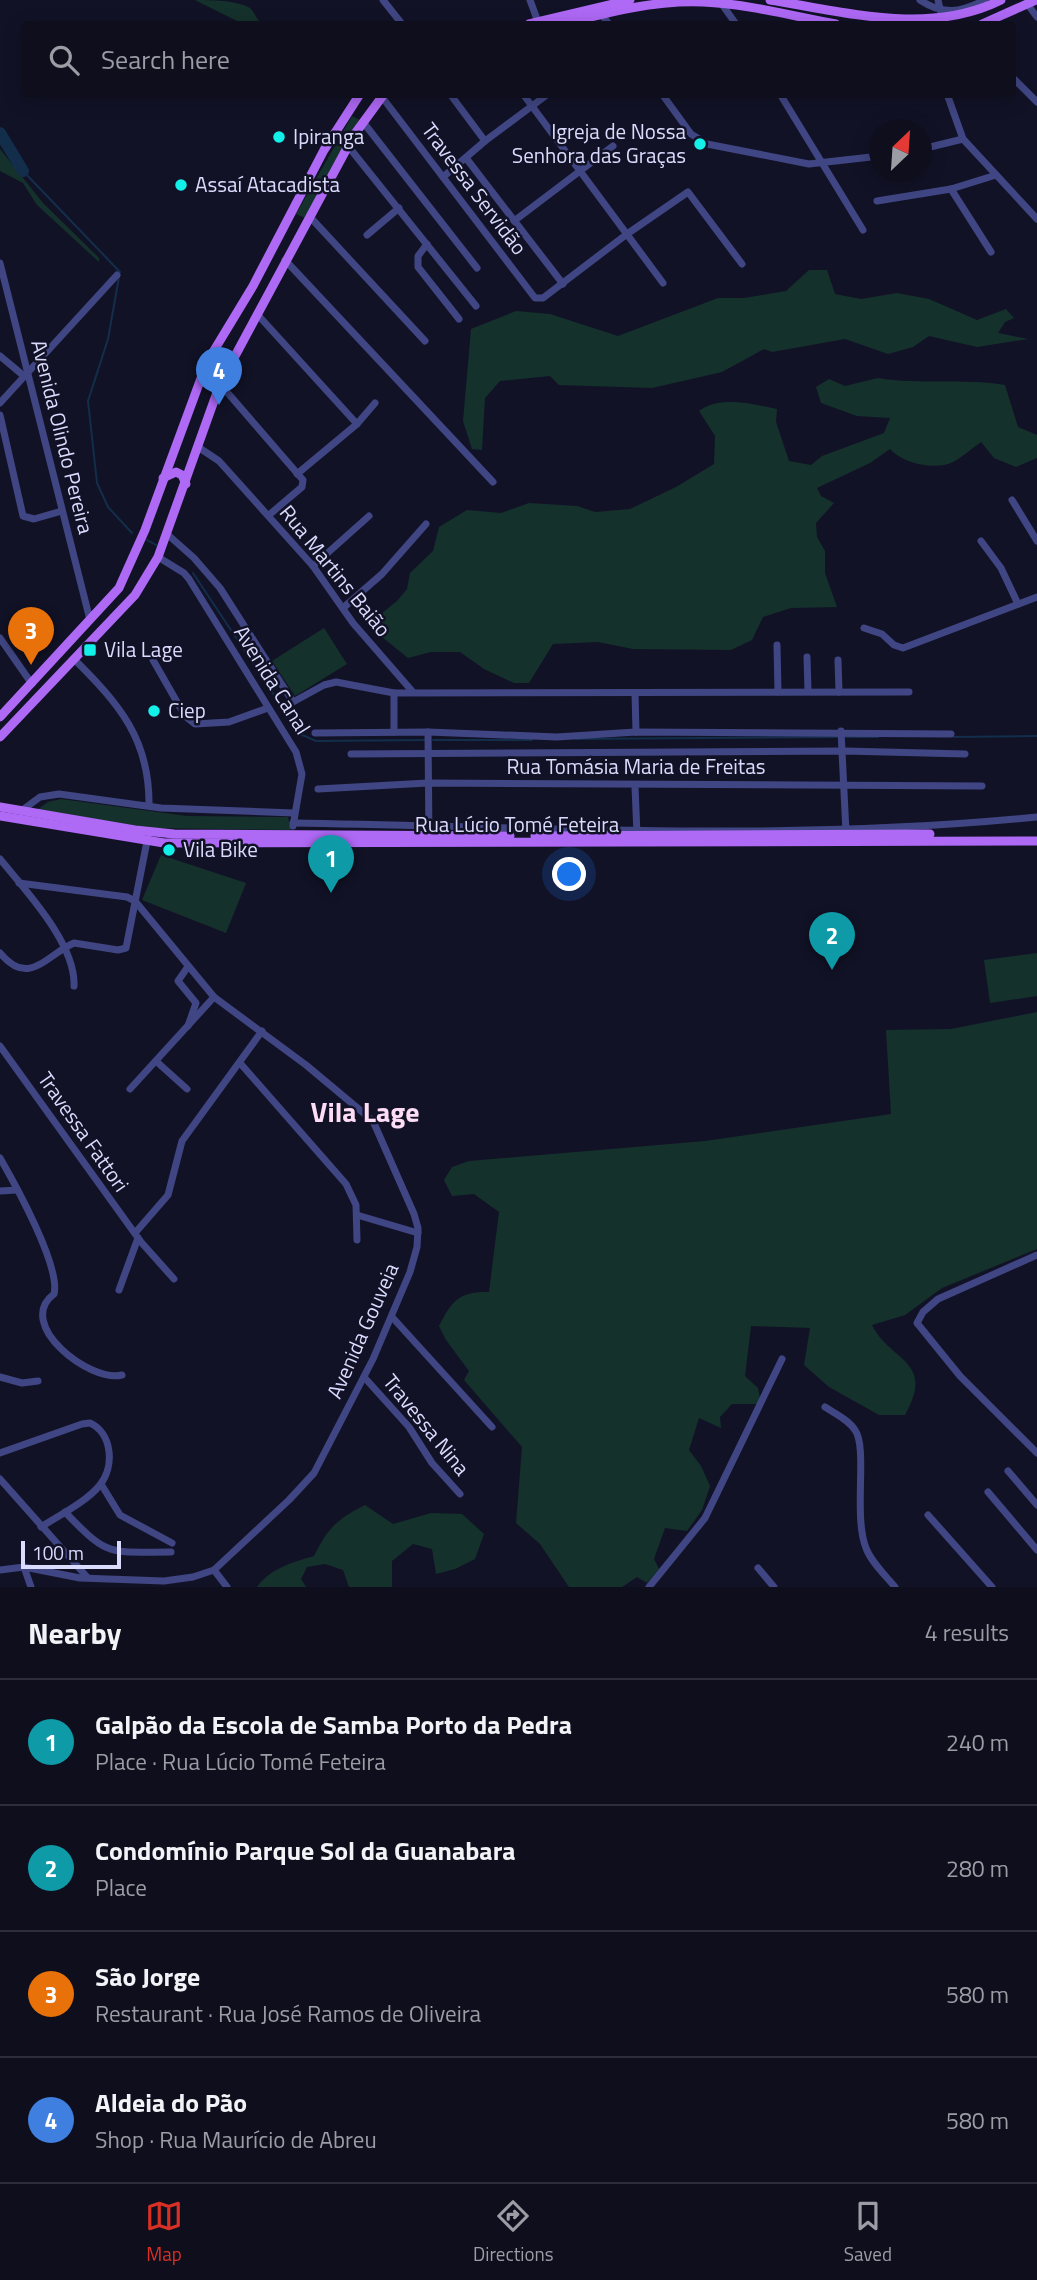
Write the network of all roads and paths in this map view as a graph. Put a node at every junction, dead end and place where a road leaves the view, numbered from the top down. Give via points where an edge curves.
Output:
1 (383, 0) edge
2 (530, 0) edge
3 (630, 0) edge
4 (770, 0) edge
5 (920, 0) edge
6 (938, 0) edge
7 (985, 0) edge
8 (1001, 0) edge
9 (669, 1) edge
10 (1032, 2) edge
11 (722, 3) junction
12 (585, 5) edge
13 (761, 5) edge
14 (831, 5) edge
15 (939, 11) junction
16 (601, 14) junction
17 (1037, 17) edge
18 (947, 19) junction
19 (400, 21) edge
20 (533, 21) edge
21 (539, 21) edge
22 (575, 21) edge
23 (607, 21) edge
24 (734, 21) edge
25 (824, 21) edge
26 (989, 21) edge
27 (1016, 80) edge
28 (357, 98) edge
29 (381, 98) edge
30 (384, 98) edge
31 (453, 98) edge
32 (526, 98) edge
33 (543, 98) edge
34 (665, 98) edge
35 (782, 98) edge
36 (948, 98) edge
37 (1037, 102) edge
38 (532, 106) junction
39 (363, 122) junction
40 (963, 139) junction
41 (485, 141) junction
42 (348, 146) junction
43 (613, 146) dead end
44 (932, 147) edge
45 (869, 157) edge
46 (466, 158) junction
47 (821, 163) junction
48 (580, 172) junction
49 (996, 175) junction
50 (443, 177) junction
51 (951, 190) junction
52 (877, 201) dead end
53 (399, 208) junction
54 (311, 218) junction
55 (1037, 219) edge
56 (514, 221) junction
57 (863, 230) dead end
58 (627, 234) junction
59 (367, 235) dead end
60 (427, 244) junction
61 (991, 253) dead end
62 (285, 260) junction
63 (0, 263) edge
64 (742, 264) dead end
65 (477, 268) dead end
66 (117, 275) dead end
67 (663, 283) dead end
68 (563, 284) junction
69 (247, 295) junction
70 (476, 306) dead end
71 (236, 311) junction
72 (257, 313) junction
73 (459, 319) dead end
74 (425, 341) dead end
75 (0, 356) edge
76 (26, 374) junction
77 (220, 384) junction
78 (0, 403) edge
79 (375, 403) dead end
80 (0, 415) edge
81 (357, 424) junction
82 (198, 447) junction
83 (297, 474) junction
84 (163, 478) junction
85 (493, 482) dead end
86 (186, 484) junction
87 (1012, 500) dead end
88 (62, 511) junction
89 (269, 516) junction
90 (369, 516) dead end
91 (426, 524) dead end
92 (167, 534) junction
93 (981, 541) dead end
94 (1037, 541) edge
95 (158, 557) junction
96 (194, 558) junction
97 (313, 566) junction
98 (184, 573) junction
99 (1037, 597) edge
100 (1018, 604) junction
101 (343, 608) junction
102 (90, 620) junction
103 (864, 628) dead end
104 (0, 638) edge
105 (777, 645) dead end
106 (807, 657) dead end
107 (74, 659) junction
108 (153, 660) dead end
109 (838, 660) dead end
110 (32, 684) junction
111 (412, 691) junction
112 (808, 691) junction
113 (778, 692) junction
114 (839, 692) junction
115 (909, 692) dead end
116 (394, 693) junction
117 (635, 693) junction
118 (268, 708) junction
119 (0, 717) edge
120 (394, 732) junction
121 (636, 732) junction
122 (315, 733) dead end
123 (842, 734) junction
124 (951, 734) dead end
125 (428, 736) junction
126 (0, 737) edge
127 (845, 748) junction
128 (428, 750) junction
129 (351, 754) dead end
130 (965, 754) dead end
131 (428, 783) junction
132 (844, 785) junction
133 (635, 786) junction
134 (982, 786) dead end
135 (318, 789) dead end
136 (149, 806) junction
137 (0, 807) edge
138 (20, 811) junction
139 (294, 813) junction
140 (0, 816) edge
141 (1037, 817) edge
142 (293, 823) junction
143 (429, 824) junction
144 (846, 834) junction
145 (1037, 835) edge
146 (148, 836) junction
147 (637, 836) junction
148 (293, 839) junction
149 (429, 839) junction
150 (1037, 841) edge
151 (0, 859) edge
152 (19, 883) junction
153 (135, 901) junction
154 (66, 947) junction
155 (0, 953) edge
156 (187, 968) junction
157 (74, 986) dead end
158 (214, 998) junction
159 (188, 1028) junction
160 (262, 1031) junction
161 (0, 1046) edge
162 (157, 1062) junction
163 (240, 1063) junction
164 (130, 1089) dead end
165 (187, 1089) dead end
166 (0, 1158) edge
167 (17, 1189) junction
168 (0, 1191) edge
169 (357, 1215) junction
170 (418, 1233) junction
171 (136, 1235) junction
172 (357, 1240) dead end
173 (1037, 1255) edge
174 (174, 1279) dead end
175 (119, 1290) dead end
176 (392, 1317) junction
177 (782, 1359) dead end
178 (122, 1375) dead end
179 (0, 1377) edge
180 (364, 1377) junction
181 (38, 1381) dead end
182 (825, 1407) dead end
183 (492, 1427) dead end
184 (0, 1453) edge
185 (1037, 1453) edge
186 (1008, 1471) dead end
187 (0, 1479) edge
188 (101, 1484) junction
189 (0, 1492) edge
190 (988, 1492) dead end
191 (460, 1494) dead end
192 (15, 1495) junction
193 (1037, 1505) edge
194 (65, 1512) junction
195 (928, 1515) dead end
196 (41, 1527) junction
197 (1037, 1549) edge
198 (24, 1567) junction
199 (758, 1568) dead end
200 (0, 1570) edge
201 (214, 1570) junction
202 (87, 1577) junction
203 (31, 1587) edge
204 (227, 1587) edge
205 (649, 1587) edge
206 (774, 1587) edge
207 (895, 1587) edge
208 (992, 1587) edge

1 - 19 street
2 - 20 street
3 - 12 main road
4 - 14 main road
5 - 15 street
6 - 15 street
7 - 15 street via 964,11
8 - 18 main road
9 - 11 main road
9 - 16 main road
10 - 17 street
10 - 26 main road
11 - 13 main road
11 - 24 street
12 - 21 main road
13 - 25 main road
14 - 18 main road via 892,18
15 - 18 street
16 - 22 main road
16 - 23 street
27 - 37 street
28 - 69 main road via 324,150
29 - 39 main road
30 - 50 street, Travessa Servidão
31 - 41 street
32 - 38 street
33 - 38 street
34 - 47 street via 699,142 799,163
35 - 47 street
36 - 40 street
38 - 41 street
38 - 48 street
39 - 42 main road
39 - 65 street
40 - 44 street
40 - 49 street
41 - 46 street
42 - 53 street
42 - 54 main road
43 - 48 street
45 - 47 street
46 - 50 street
46 - 56 street
47 - 57 street
48 - 56 street
48 - 58 street
49 - 51 street
49 - 55 street
50 - 68 street, Travessa Servidão via 538,299
51 - 52 street
51 - 61 street
53 - 59 street
53 - 60 street
54 - 62 main road
54 - 74 street
56 - 68 street
58 - 64 street via 688,192
58 - 67 street
58 - 68 street
60 - 70 street
60 - 73 street via 418,256 418,267
62 - 72 main road
62 - 85 street
63 - 76 street, Avenida Olindo Pereira
66 - 76 street
69 - 71 main road
69 - 72 main road
71 - 72 main road via 243,308
71 - 84 main road via 207,362
72 - 77 main road
72 - 81 street
75 - 76 street
76 - 78 street
76 - 88 street, Avenida Olindo Pereira
77 - 82 main road
77 - 83 street
79 - 81 street
80 - 88 street via 23,516 34,519
81 - 83 street
82 - 86 main road
82 - 89 street, Rua Martins Baião via 219,461
83 - 89 street via 304,484
84 - 86 main road via 176,472
84 - 102 main road via 125,577
86 - 92 main road
87 - 94 street
88 - 102 street, Avenida Olindo Pereira
89 - 97 street, Rua Martins Baião
90 - 97 street
91 - 101 street via 382,574
92 - 95 main road
92 - 96 street, Avenida Canal
93 - 100 street
95 - 98 street, Avenida Canal
95 - 107 main road via 135,595
96 - 98 street
96 - 116 street, Avenida Canal via 220,588 290,699 296,702 336,682
97 - 101 street, Rua Martins Baião
98 - 118 street, Avenida Canal
99 - 100 street
100 - 103 street via 902,648 883,634
101 - 111 street, Rua Martins Baião
102 - 110 main road
104 - 110 street
105 - 113 street
106 - 112 street
107 - 126 main road
107 - 136 street via 133,728 146,759
108 - 118 street via 185,716 195,724 229,722
109 - 114 street
110 - 119 main road
111 - 116 street
111 - 117 street
112 - 113 street
112 - 114 street
113 - 117 street
114 - 115 street
116 - 120 street
117 - 121 street
118 - 139 street, Avenida Canal via 296,752 302,774
120 - 122 street
120 - 125 street
121 - 123 street
121 - 125 street
123 - 124 street
123 - 127 street
125 - 128 street
127 - 128 street
127 - 130 street
127 - 132 street
128 - 129 street
128 - 131 street
131 - 133 street, Rua Tomásia Maria de Freitas
131 - 135 street, Rua Tomásia Maria de Freitas
131 - 143 street
132 - 133 street, Rua Tomásia Maria de Freitas
132 - 134 street, Rua Tomásia Maria de Freitas
132 - 144 street
133 - 147 street
136 - 138 street via 59,794 40,797
136 - 139 street
137 - 138 main road, Rua Lúcio Tomé Feteira
138 - 146 main road, Rua Lúcio Tomé Feteira
139 - 142 street, Avenida Canal
140 - 146 main road, Rua Lúcio Tomé Feteira
141 - 144 street
142 - 143 street
142 - 148 street, Avenida Canal
143 - 147 street
143 - 149 street
144 - 145 main road, Rua Lúcio Tomé Feteira
144 - 147 main road, Rua Lúcio Tomé Feteira
144 - 150 main road, Rua Lúcio Tomé Feteira
146 - 148 main road, Rua Lúcio Tomé Feteira
146 - 153 street
147 - 149 main road, Rua Lúcio Tomé Feteira
148 - 149 main road, Rua Lúcio Tomé Feteira
151 - 152 street
152 - 153 street
152 - 154 street
153 - 154 street via 126,948 74,943
153 - 156 street, Avenida Gouveia
154 - 155 street via 43,964 27,969
154 - 157 street via 74,966
156 - 158 street, Avenida Gouveia
156 - 159 street via 178,981 196,1003
158 - 159 street
158 - 160 street, Avenida Gouveia
159 - 162 street
160 - 163 street
160 - 170 street, Avenida Gouveia via 373,1121
161 - 171 street, Travessa Fattori
162 - 164 street
162 - 165 street
163 - 169 street via 339,1173 353,1195
163 - 171 street via 182,1141 164,1201
166 - 167 street
167 - 168 street
167 - 178 street via 46,1254 55,1287 42,1309 45,1326 59,1346 82,1364 107,1377
169 - 170 street
169 - 172 street
170 - 176 street, Avenida Gouveia via 410,1272
171 - 174 street, Travessa Fattori
171 - 175 street
173 - 185 street via 938,1299 918,1323 960,1376
176 - 180 street, Avenida Gouveia
176 - 183 street
177 - 205 street via 705,1518
179 - 181 street via 22,1383
180 - 191 street, Travessa Nina
180 - 201 street, Avenida Gouveia via 307,1483
182 - 207 street via 858,1436 858,1503 864,1542
184 - 188 street via 90,1423 104,1433 110,1447
186 - 193 street
187 - 192 street
188 - 194 street
188 - 194 street via 120,1515 172,1547 128,1552 103,1548
189 - 192 street
190 - 197 street
192 - 196 street
194 - 196 street
195 - 208 street
196 - 202 street
198 - 200 street, Avenida Gouveia
198 - 202 street, Avenida Gouveia
198 - 203 street
199 - 206 street
201 - 202 street, Avenida Gouveia via 164,1581
201 - 204 street

